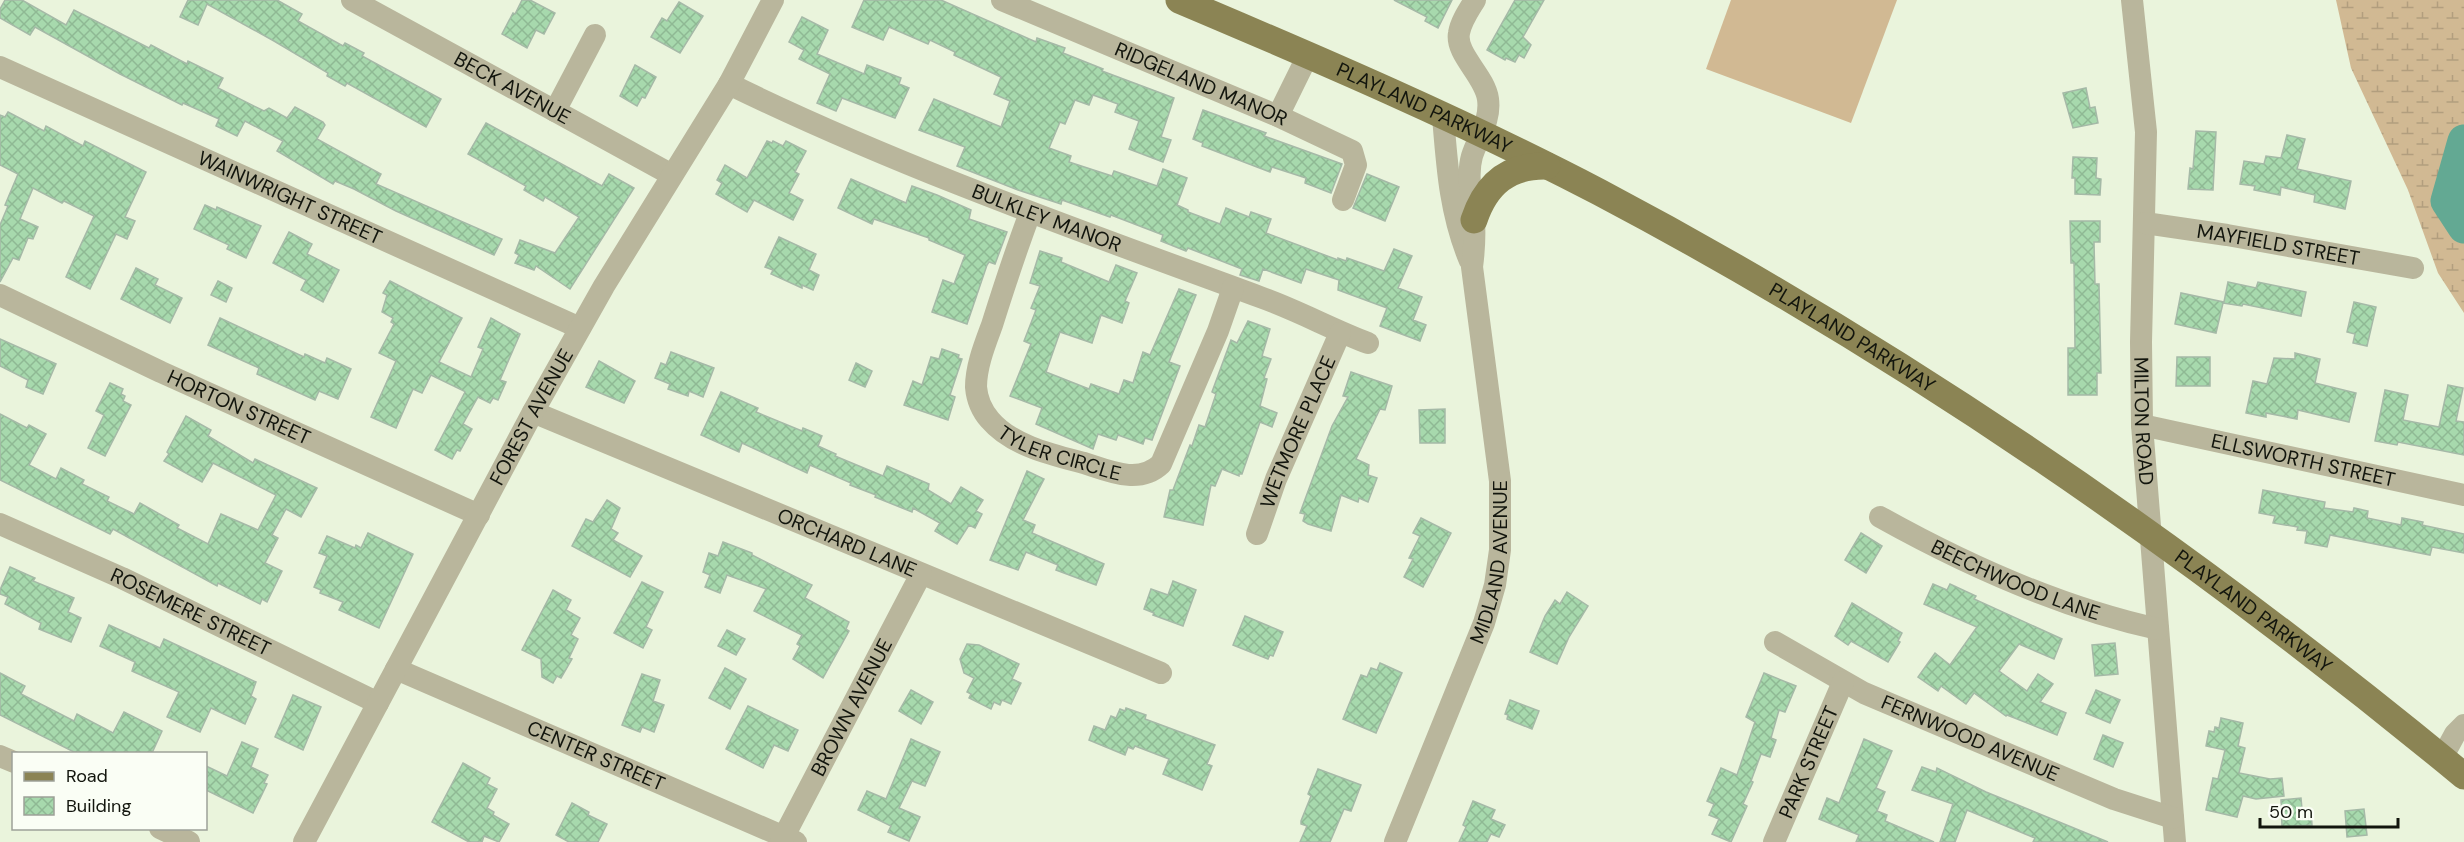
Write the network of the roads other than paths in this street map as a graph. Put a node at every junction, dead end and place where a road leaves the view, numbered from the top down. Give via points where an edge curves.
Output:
1 (773, 0) edge
2 (1002, 0) edge
3 (1179, 0) edge
4 (1475, 0) edge
5 (2132, 0) edge
6 (363, 3) edge
7 (595, 35) dead end
8 (1308, 55) junction
9 (0, 67) edge
10 (729, 84) junction
11 (555, 111) junction
12 (1278, 116) junction
13 (1443, 116) junction
14 (1483, 134) junction
15 (1547, 166) junction
16 (672, 176) junction
17 (1343, 200) dead end
18 (1030, 213) junction
19 (1474, 220) junction
20 (2145, 224) junction
21 (1472, 267) junction
22 (2413, 268) dead end
23 (1233, 288) junction
24 (0, 296) edge
25 (580, 328) junction
26 (1340, 333) junction
27 (1368, 343) dead end
28 (533, 412) junction
29 (2142, 425) junction
30 (2464, 495) edge
31 (479, 514) junction
32 (1880, 517) dead end
33 (0, 524) edge
34 (1257, 534) dead end
35 (2151, 535) junction
36 (921, 574) junction
37 (2158, 629) junction
38 (1775, 642) dead end
39 (396, 669) junction
40 (1161, 673) dead end
41 (1842, 682) junction
42 (378, 703) junction
43 (2464, 725) edge
44 (2442, 758) junction
45 (2464, 776) edge
46 (2174, 818) junction
47 (164, 830) edge
48 (787, 840) edge
49 (1778, 841) edge
50 (189, 842) edge
51 (304, 842) edge
52 (1395, 842) edge
53 (2175, 842) edge

1 - 10 street, FOREST AVENUE
2 - 12 street, RIDGELAND MANOR
3 - 8 main road, PLAYLAND PARKWAY
4 - 14 street, MIDLAND AVENUE via 1458,41 1483,82 1488,99
5 - 20 street, MILTON ROAD via 2146,132
6 - 11 street, BECK AVENUE
7 - 11 street
8 - 12 street
8 - 13 main road, PLAYLAND PARKWAY
9 - 25 street, WAINWRIGHT STREET
10 - 16 street, FOREST AVENUE
10 - 18 street, BULKLEY MANOR via 813,124
11 - 16 street, BECK AVENUE
12 - 17 street, RIDGELAND MANOR via 1352,151 1356,165
13 - 14 main road, PLAYLAND PARKWAY
13 - 21 street, MIDLAND AVENUE via 1453,212
14 - 15 main road, PLAYLAND PARKWAY
14 - 19 street, MIDLAND AVENUE via 1470,168
15 - 19 main road via 1530,166 1505,176 1480,203
15 - 35 main road, PLAYLAND PARKWAY via 1716,257 1834,327
16 - 25 street, FOREST AVENUE
18 - 23 street, BULKLEY MANOR
18 - 23 street, TYLER CIRCLE via 983,352 976,387 990,421 1039,449 1124,475 1155,470 1166,454
19 - 21 street, MIDLAND AVENUE
20 - 22 street, MAYFIELD STREET
20 - 29 street, MILTON ROAD
21 - 52 street, MIDLAND AVENUE via 1496,444 1500,550 1495,585 1481,632
23 - 26 street, BULKLEY MANOR via 1287,307
24 - 31 street, HORTON STREET
25 - 28 street, FOREST AVENUE
26 - 27 street, BULKLEY MANOR
26 - 34 street, WETMORE PLACE via 1276,479
28 - 31 street, FOREST AVENUE
28 - 36 street, ORCHARD LANE
29 - 30 street, ELLSWORTH STREET
29 - 35 street, MILTON ROAD
31 - 39 street, FOREST AVENUE
32 - 37 street, BEECHWOOD LANE via 1945,551 2069,605
33 - 42 street, ROSEMERE STREET via 122,578
35 - 37 street, MILTON ROAD
35 - 44 main road, PLAYLAND PARKWAY
36 - 40 street, ORCHARD LANE
36 - 48 street, BROWN AVENUE
37 - 46 street, MILTON ROAD
38 - 41 street, FERNWOOD AVENUE
39 - 42 street, FOREST AVENUE
39 - 48 street, CENTER STREET
41 - 46 street, FERNWOOD AVENUE via 2114,799
41 - 49 street, PARK STREET
42 - 51 street, FOREST AVENUE
43 - 44 street
44 - 45 main road, PLAYLAND PARKWAY
46 - 53 street, MILTON ROAD
47 - 50 street

